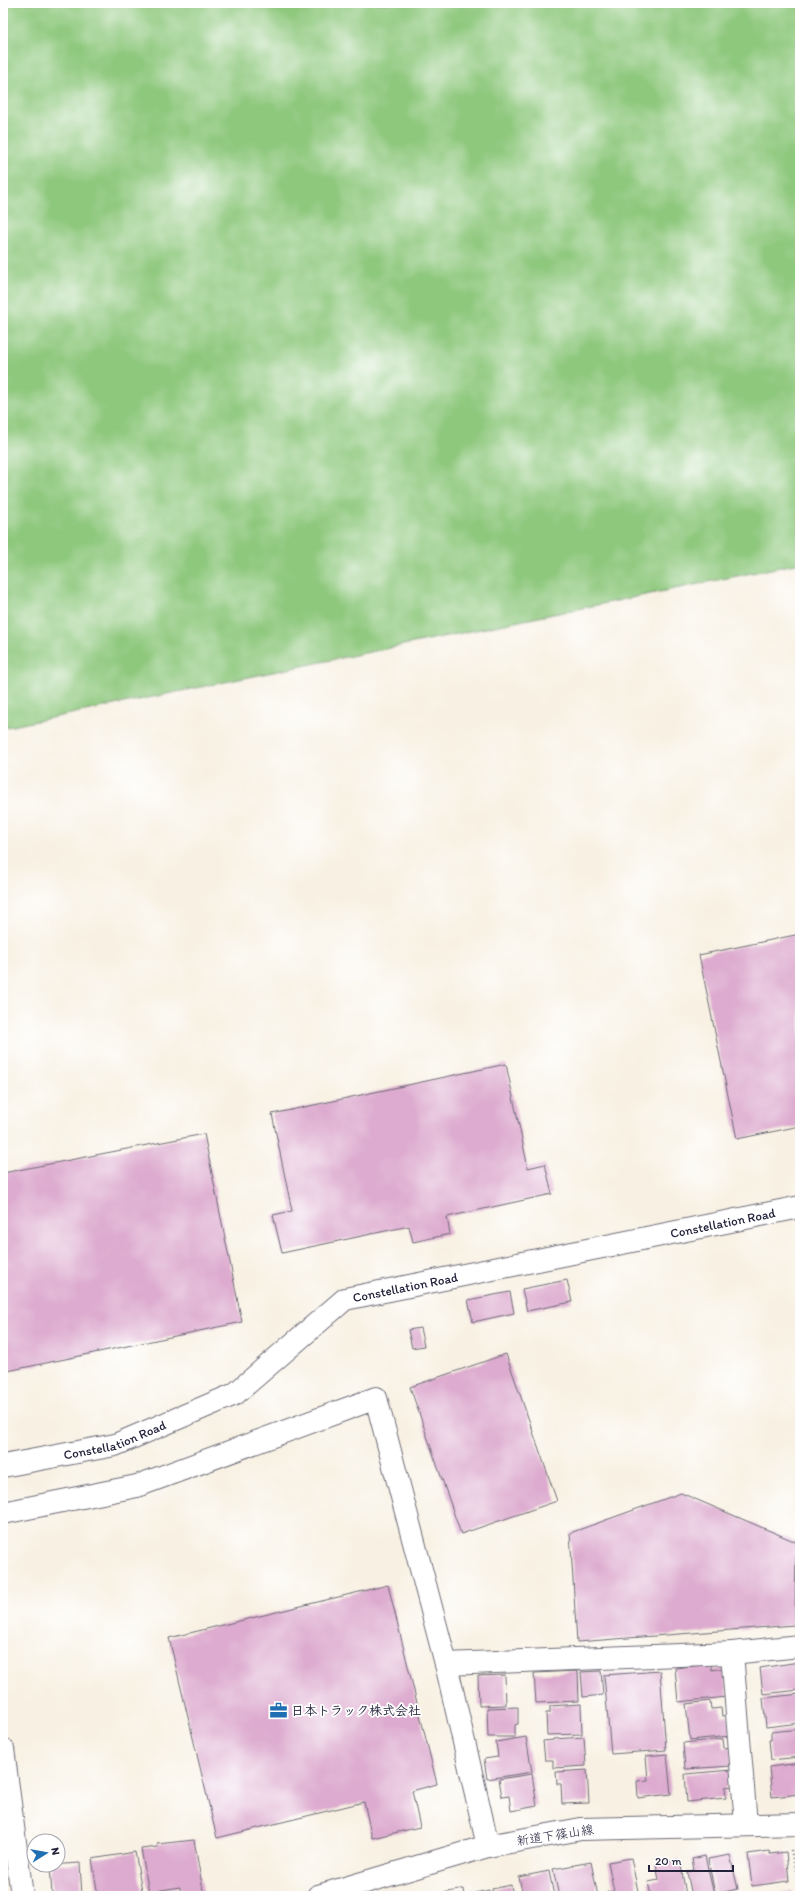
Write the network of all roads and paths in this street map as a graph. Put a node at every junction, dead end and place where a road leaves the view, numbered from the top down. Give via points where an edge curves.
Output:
1 (800, 1207) edge
2 (3, 1466) edge
3 (3, 1513) edge
4 (800, 1646) edge
5 (732, 1652) junction
6 (446, 1664) junction
7 (3, 1749) edge
8 (6, 1790) edge
9 (746, 1824) junction
10 (800, 1824) edge
11 (488, 1846) junction
12 (790, 1846) dead end
13 (800, 1888) edge
14 (22, 1896) edge
15 (318, 1896) edge

1 - 2 street, Constellation Road via 345,1299 235,1394 115,1446
3 - 6 street via 136,1486 376,1398
4 - 5 street
5 - 6 street
5 - 9 street
6 - 11 street
7 - 8 street
8 - 14 street
9 - 10 street, 新道下篠山線
9 - 11 street, 新道下篠山線 via 581,1829
11 - 15 street, 新道下篠山線
12 - 13 path

